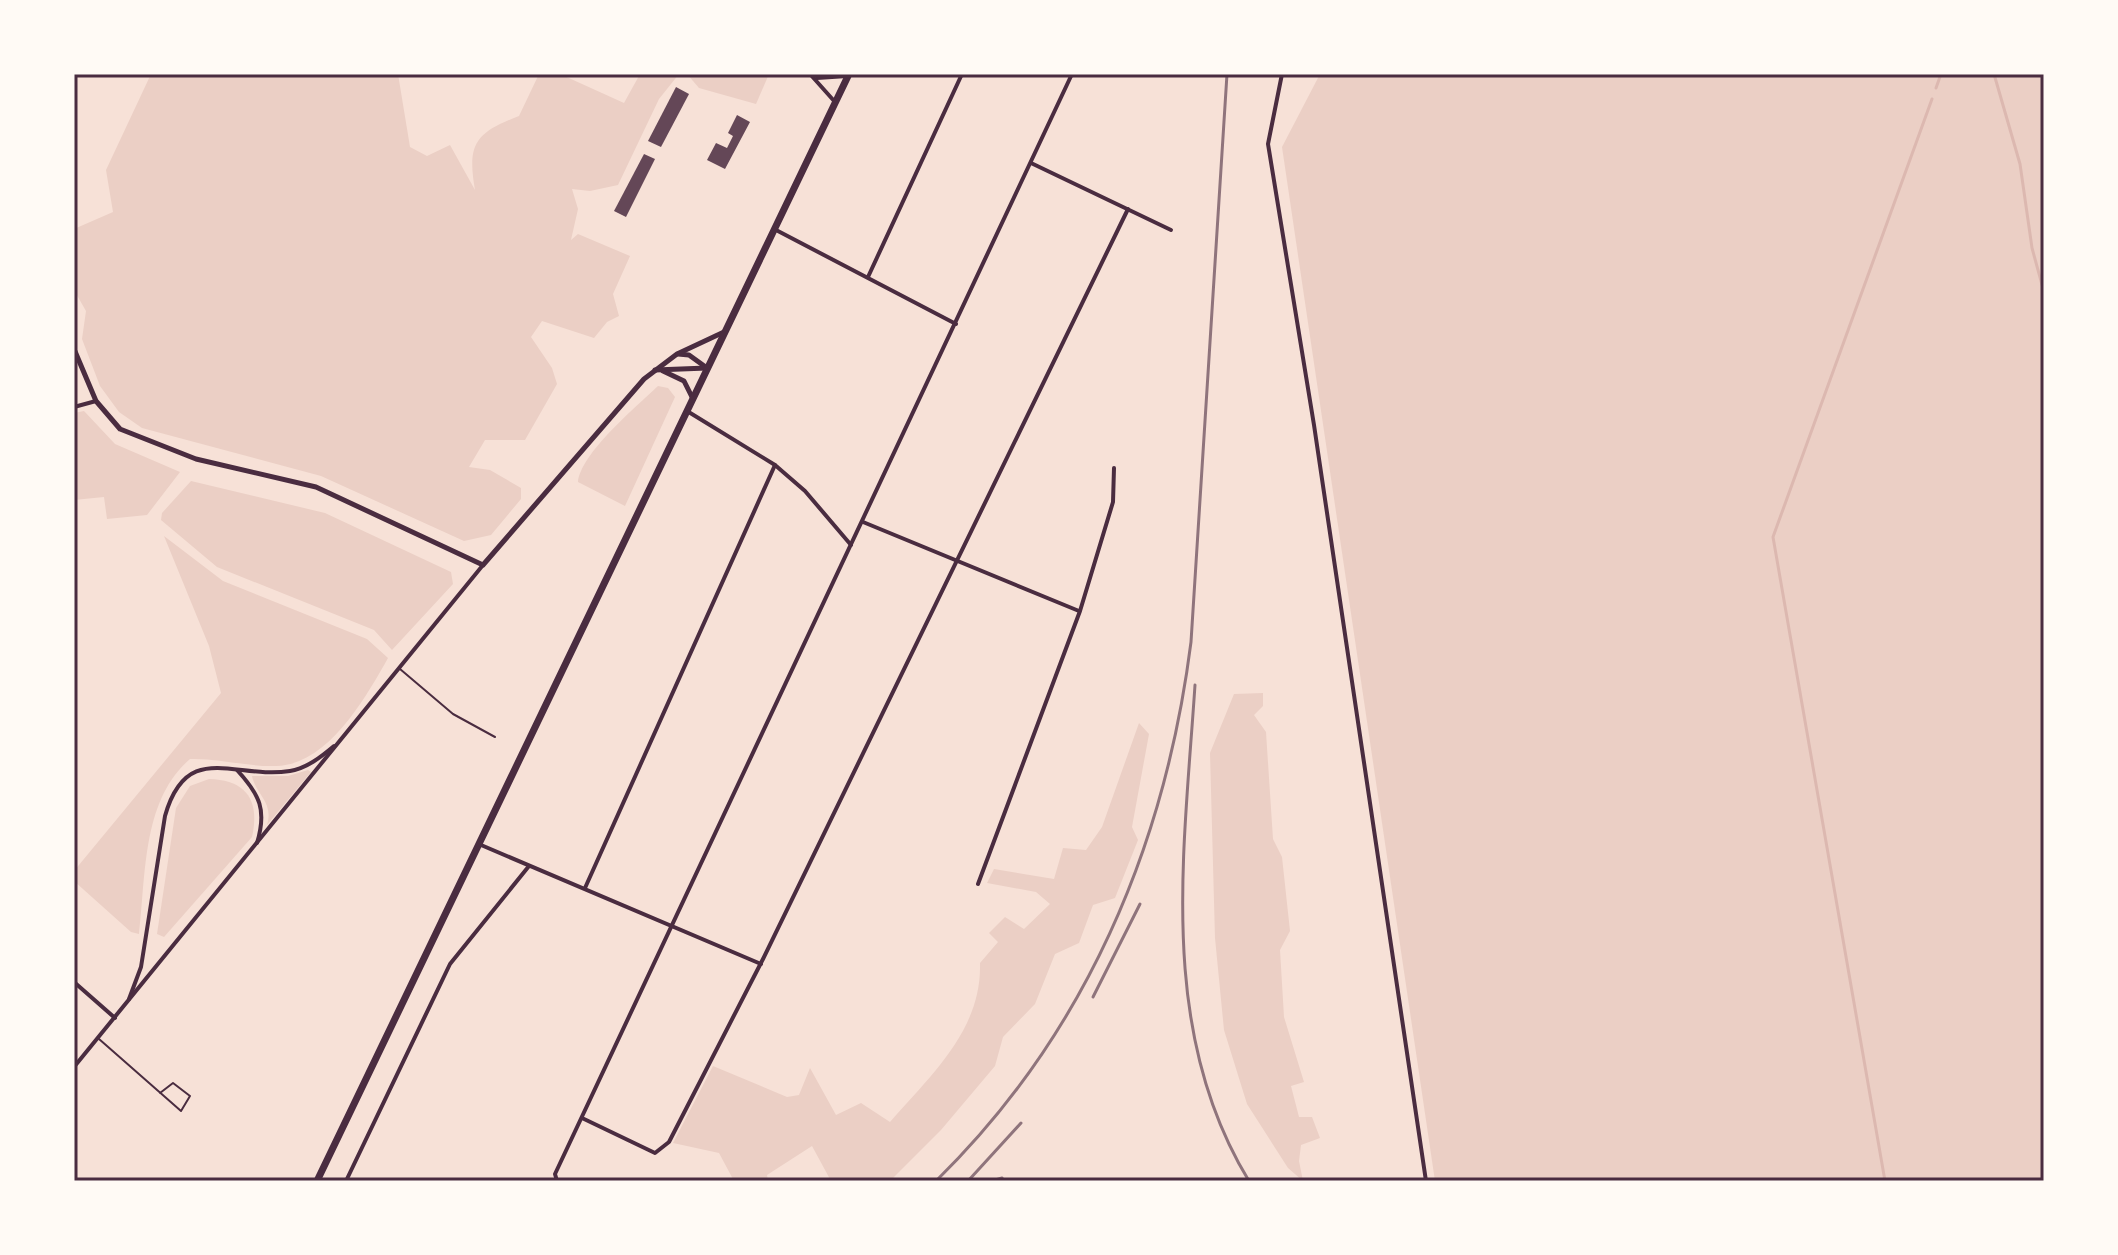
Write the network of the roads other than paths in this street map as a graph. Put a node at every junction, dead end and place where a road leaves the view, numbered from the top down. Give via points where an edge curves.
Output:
1 (962, 74) edge
2 (1072, 74) edge
3 (1282, 74) edge
4 (849, 75) edge
5 (812, 76) edge
6 (835, 102) junction
7 (1031, 163) junction
8 (1128, 209) junction
9 (774, 228) junction
10 (1171, 230) dead end
11 (868, 277) junction
12 (956, 324) junction
13 (724, 332) junction
14 (74, 349) edge
15 (677, 354) junction
16 (707, 368) junction
17 (654, 370) junction
18 (693, 399) junction
19 (96, 401) junction
20 (74, 407) edge
21 (687, 411) junction
22 (775, 465) junction
23 (1114, 468) dead end
24 (863, 522) junction
25 (851, 545) junction
26 (956, 562) junction
27 (483, 565) junction
28 (1080, 611) junction
29 (400, 669) junction
30 (495, 737) dead end
31 (342, 740) junction
32 (237, 770) junction
33 (481, 845) junction
34 (256, 846) junction
35 (529, 866) junction
36 (978, 884) dead end
37 (585, 888) junction
38 (671, 925) junction
39 (761, 964) junction
40 (74, 982) edge
41 (127, 1003) junction
42 (115, 1018) junction
43 (98, 1038) junction
44 (74, 1067) edge
45 (160, 1093) junction
46 (581, 1118) junction
47 (317, 1181) edge
48 (346, 1181) edge
49 (557, 1181) edge
50 (1426, 1181) edge

1 - 11 street
2 - 7 street
3 - 50 street via 1268,144
4 - 5 street
4 - 6 main road
5 - 6 street
6 - 9 main road
7 - 8 street
7 - 12 street
8 - 10 street
8 - 26 street
9 - 11 street
9 - 13 main road
11 - 12 street
12 - 24 street
13 - 15 street
13 - 16 main road
14 - 19 street
15 - 16 street via 689,355
15 - 17 street
16 - 17 street
16 - 18 main road
17 - 18 street via 684,381
17 - 27 street
18 - 21 main road
19 - 20 street
19 - 27 street via 120,429 146,442 316,487
21 - 22 street
21 - 33 main road
22 - 25 street
22 - 37 street
23 - 28 street via 1113,502
24 - 25 street
24 - 26 street
25 - 38 street
26 - 28 street
26 - 39 street
27 - 29 street
28 - 36 street
29 - 30 lane via 453,714
29 - 31 street
31 - 32 street via 294,770
31 - 34 street
32 - 34 street via 260,798 262,826
32 - 41 street via 208,767 193,772 171,796 141,967
33 - 35 street
33 - 47 main road
34 - 41 street
35 - 37 street
35 - 48 street via 450,964
37 - 38 street
38 - 39 street
38 - 46 street
39 - 46 street via 669,1142 655,1153
40 - 42 street
41 - 42 street
42 - 43 street
43 - 44 street
43 - 45 lane
45 - 45 lane via 181,1111 190,1096 173,1083
46 - 49 street via 555,1174

